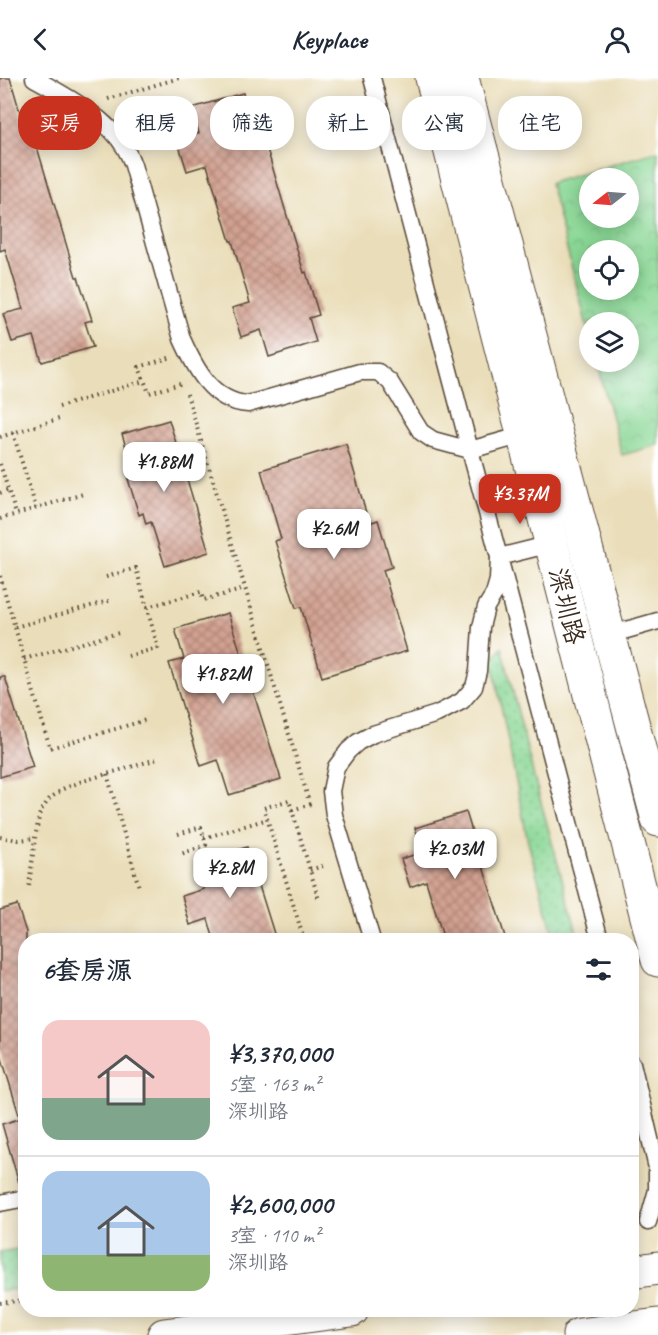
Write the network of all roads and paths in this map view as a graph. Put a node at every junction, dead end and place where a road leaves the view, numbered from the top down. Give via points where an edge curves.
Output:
1 (34, 78) edge
2 (179, 78) edge
3 (372, 78) edge
4 (432, 78) edge
5 (462, 78) edge
6 (105, 100) dead end
7 (176, 357) dead end
8 (144, 381) junction
9 (183, 383) dead end
10 (187, 394) dead end
11 (59, 407) dead end
12 (62, 418) dead end
13 (13, 433) junction
14 (523, 435) junction
15 (0, 437) edge
16 (470, 450) junction
17 (0, 464) edge
18 (8, 490) junction
19 (0, 493) edge
20 (83, 494) dead end
21 (36, 508) junction
22 (16, 514) junction
23 (0, 519) edge
24 (551, 544) junction
25 (499, 557) junction
26 (0, 576) edge
27 (106, 577) dead end
28 (245, 588) junction
29 (112, 600) dead end
30 (147, 607) junction
31 (658, 621) edge
32 (15, 627) junction
33 (122, 632) dead end
34 (609, 635) junction
35 (128, 656) dead end
36 (24, 659) junction
37 (146, 720) dead end
38 (157, 759) dead end
39 (107, 774) junction
40 (310, 804) dead end
41 (268, 819) junction
42 (658, 820) edge
43 (178, 834) dead end
44 (0, 837) edge
45 (35, 838) junction
46 (204, 838) junction
47 (181, 854) dead end
48 (29, 886) dead end
49 (139, 887) dead end
50 (319, 900) dead end
51 (302, 933) edge
52 (370, 933) edge
53 (598, 933) edge
54 (658, 960) edge
55 (639, 1092) edge
56 (18, 1200) edge
57 (0, 1203) edge
58 (648, 1222) dead end
59 (658, 1268) edge
60 (639, 1271) edge
61 (18, 1301) edge
62 (0, 1303) edge
63 (299, 1317) edge
64 (658, 1325) edge
65 (164, 1335) edge
66 (579, 1335) edge

1 - 16 lane via 75,101 124,146 134,165 182,339 204,381 224,397 248,404 360,372 378,372 390,382 422,432 433,440
2 - 6 path
3 - 16 lane
4 - 14 street, 深圳路
5 - 34 street, 深圳路
7 - 8 path via 139,367
8 - 9 path via 148,393
8 - 11 path
10 - 28 path
12 - 13 path
13 - 15 path
13 - 21 path
14 - 16 lane
14 - 24 street, 深圳路
16 - 25 lane
17 - 18 path
18 - 19 path
18 - 22 path
20 - 21 path
21 - 22 path
22 - 23 path
24 - 25 lane
24 - 54 street, 深圳路
25 - 52 lane via 498,580 482,627 474,687 462,701 437,714 358,742 336,767 331,792 334,815
25 - 53 lane
26 - 32 path
27 - 30 path via 136,568
28 - 30 path via 203,600 201,592
28 - 40 path
29 - 32 path
30 - 35 path via 158,648
31 - 34 lane
32 - 36 path
33 - 36 path
34 - 42 street, 深圳路
36 - 37 path via 50,748
38 - 39 path
39 - 45 path via 63,789 50,798 40,812
39 - 49 path
41 - 46 path
41 - 50 path via 264,808 289,800
41 - 51 path
43 - 46 path via 201,827
44 - 45 path
45 - 48 path
46 - 47 path via 206,845
55 - 58 lane via 657,1168 657,1190
56 - 57 lane
59 - 60 street
61 - 62 path
63 - 65 street
64 - 66 street

